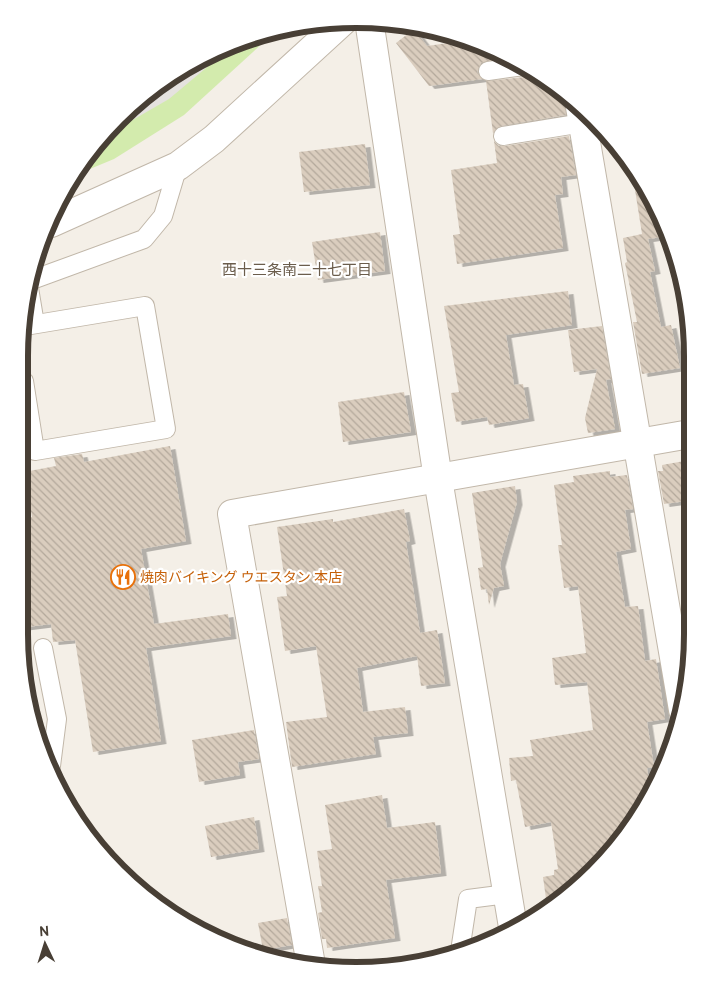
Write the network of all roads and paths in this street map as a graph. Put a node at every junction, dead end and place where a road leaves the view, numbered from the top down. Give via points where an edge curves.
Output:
1 (335, 28) edge
2 (370, 28) edge
3 (513, 67) edge
4 (488, 71) dead end
5 (579, 116) edge
6 (582, 119) edge
7 (503, 136) dead end
8 (178, 166) junction
9 (56, 220) edge
10 (37, 278) edge
11 (30, 325) edge
12 (28, 406) edge
13 (684, 435) edge
14 (637, 443) junction
15 (438, 479) junction
16 (44, 648) dead end
17 (678, 689) edge
18 (52, 759) edge
19 (508, 894) junction
20 (512, 922) edge
21 (461, 944) edge
22 (310, 958) edge

1 - 8 street via 214,138
2 - 15 street
3 - 4 lane
5 - 7 lane
6 - 14 street
8 - 9 street
8 - 10 lane via 163,216 144,239
11 - 12 lane via 145,306 166,430 35,451
13 - 14 street
14 - 15 street
14 - 17 street
15 - 19 street
15 - 22 street via 232,514
16 - 18 lane via 58,719
19 - 20 street
19 - 21 lane via 468,899

